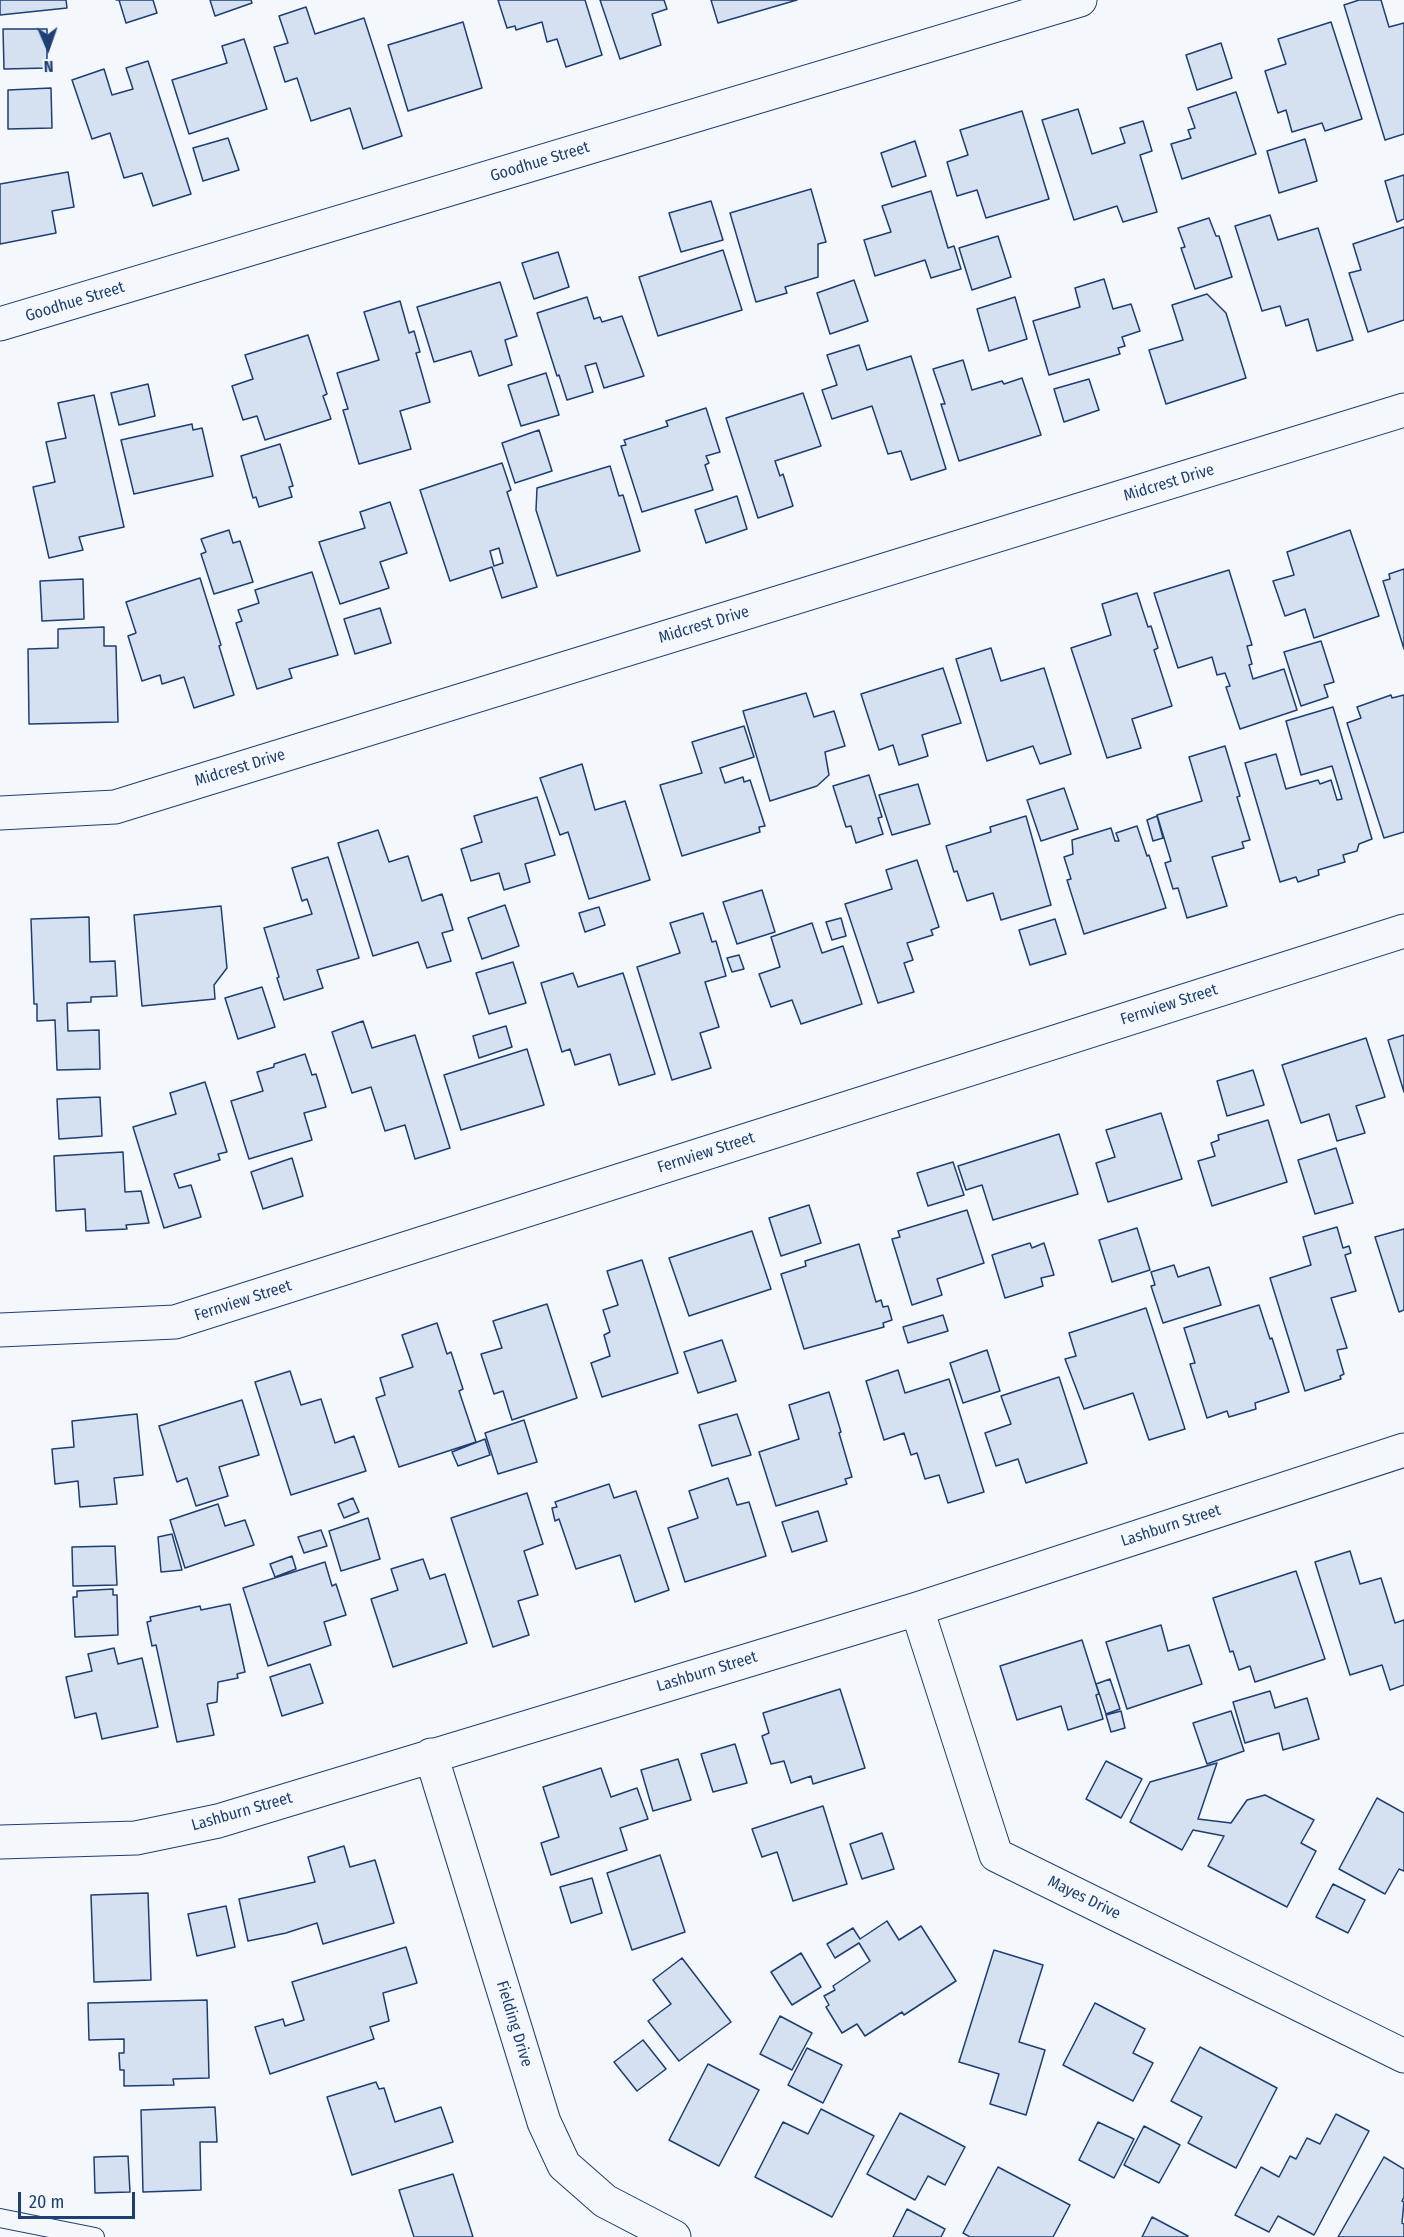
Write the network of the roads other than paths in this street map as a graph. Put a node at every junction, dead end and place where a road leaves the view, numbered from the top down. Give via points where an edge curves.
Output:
1 (1080, 0) edge
2 (0, 324) edge
3 (1404, 410) edge
4 (0, 813) edge
5 (1404, 931) edge
6 (0, 1330) edge
7 (1404, 1450) edge
8 (917, 1609) junction
9 (431, 1755) junction
10 (0, 1842) edge
11 (1404, 2056) edge
12 (0, 2218) edge
13 (95, 2237) edge
14 (674, 2237) edge

1 - 2 street, Goodhue Street
3 - 4 street, Midcrest Drive via 115,807
5 - 6 street, Fernview Street via 175,1322
7 - 8 street, Lashburn Street
8 - 9 street, Lashburn Street
8 - 11 street, Mayes Drive via 996,1855
9 - 10 street, Lashburn Street via 218,1821 136,1838
9 - 14 street, Fielding Drive via 544,2122 564,2165 605,2201
12 - 13 lane

